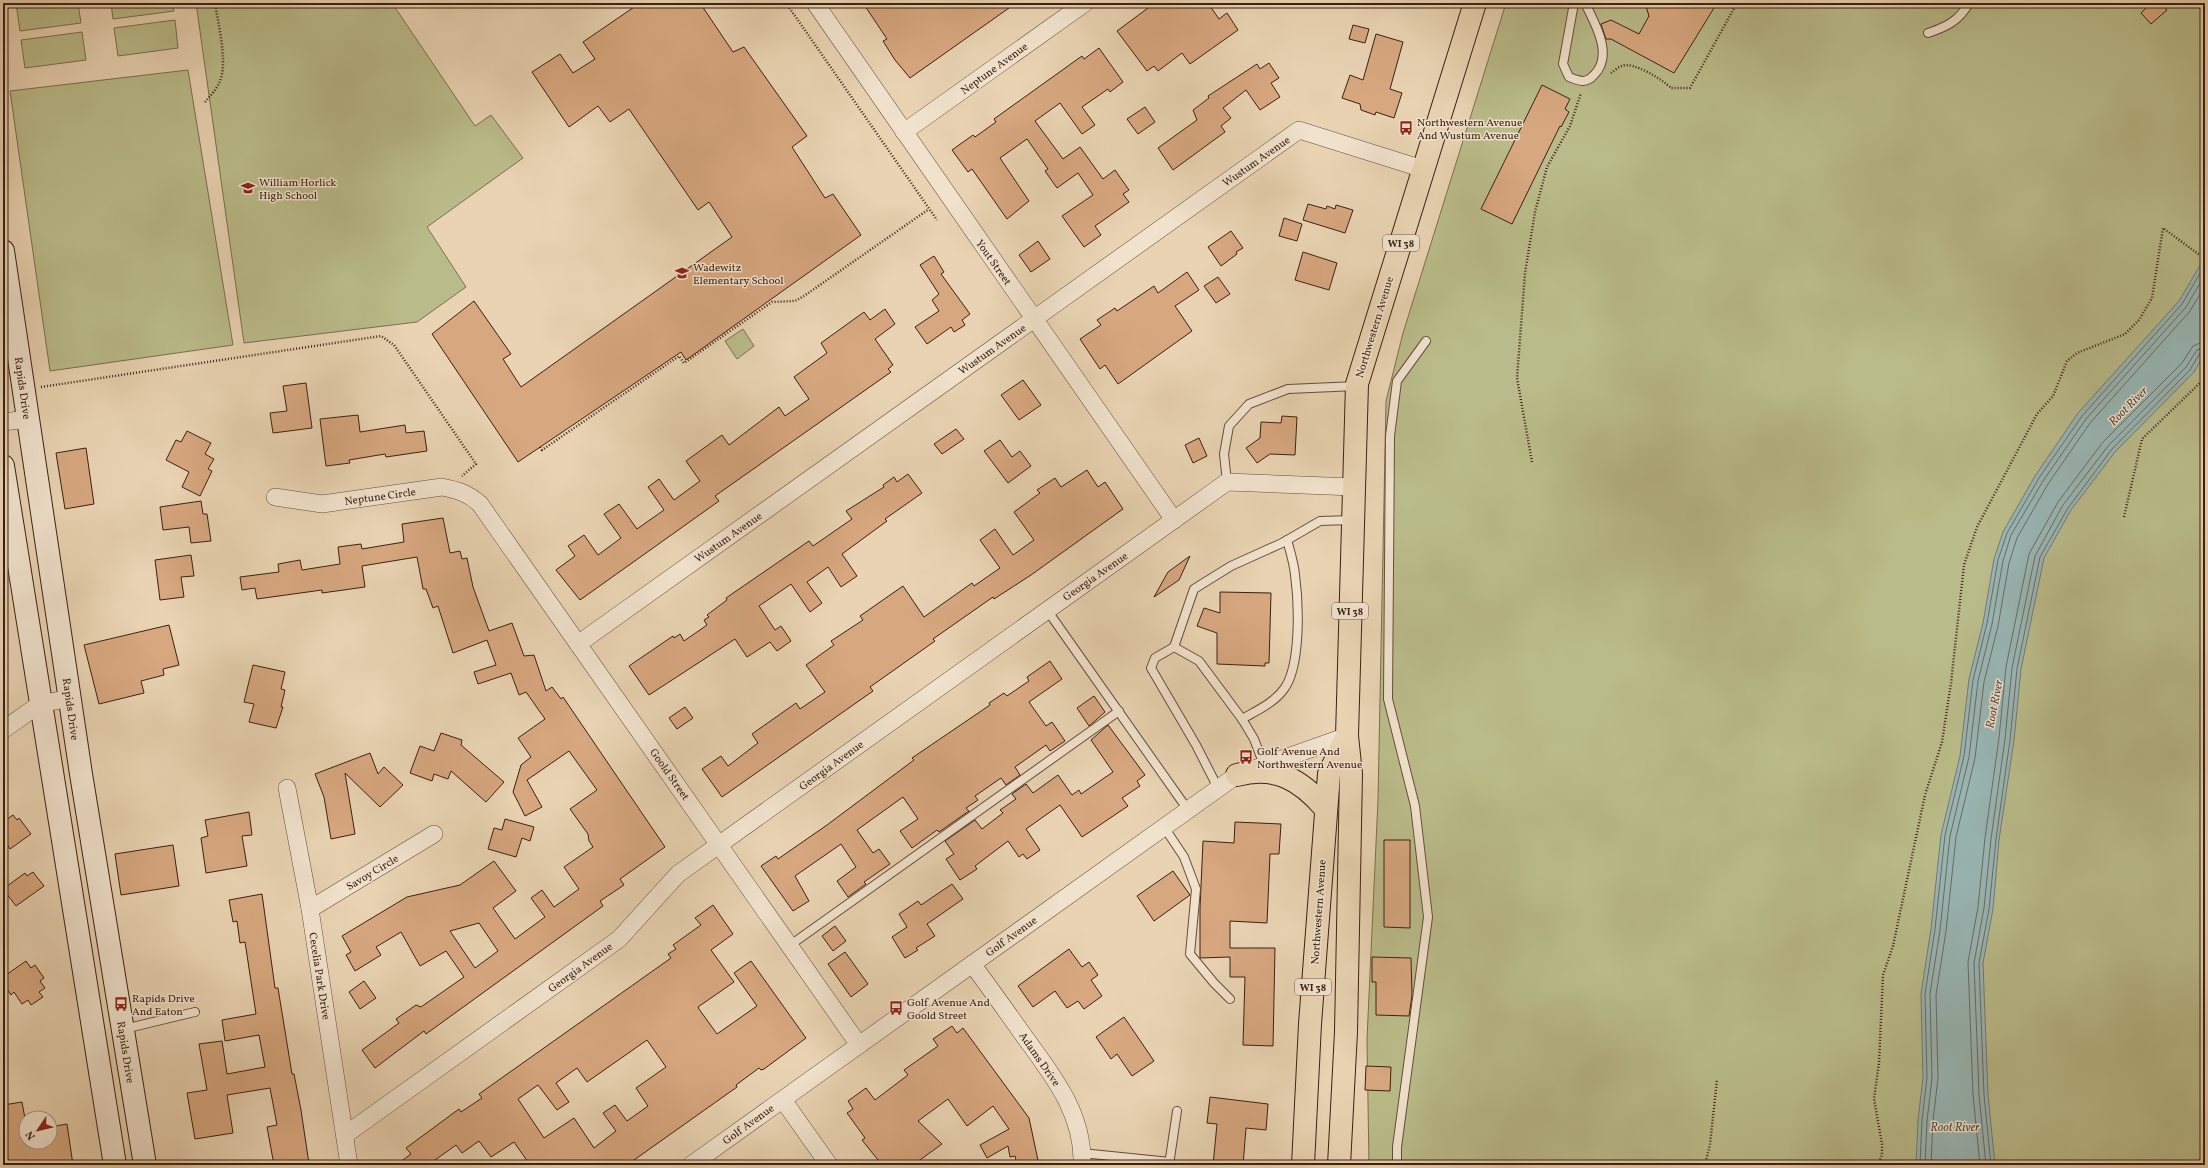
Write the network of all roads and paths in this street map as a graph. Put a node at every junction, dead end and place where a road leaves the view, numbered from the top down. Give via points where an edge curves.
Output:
1 (215, 3) edge
2 (786, 3) edge
3 (815, 3) edge
4 (1085, 3) edge
5 (1475, 3) edge
6 (1574, 3) edge
7 (1585, 3) edge
8 (1737, 3) edge
9 (1969, 3) edge
10 (1928, 33) dead end
11 (1605, 78) dead end
12 (1582, 90) dead end
13 (205, 102) dead end
14 (904, 132) junction
15 (3, 157) edge
16 (1423, 169) junction
17 (6, 177) dead end
18 (929, 209) junction
19 (937, 220) dead end
20 (3, 256) edge
21 (2205, 259) edge
22 (1034, 319) junction
23 (1426, 341) dead end
24 (2205, 378) edge
25 (1357, 386) junction
26 (24, 390) junction
27 (28, 419) junction
28 (3, 422) edge
29 (540, 446) dead end
30 (1532, 462) dead end
31 (3, 466) edge
32 (1227, 482) junction
33 (1354, 487) junction
34 (456, 489) junction
35 (276, 496) dead end
36 (480, 504) joint
37 (2124, 517) dead end
38 (1174, 520) junction
39 (1353, 520) junction
40 (1287, 540) junction
41 (1047, 610) junction
42 (578, 644) junction
43 (1174, 647) junction
44 (70, 698) junction
45 (40, 704) junction
46 (1119, 711) junction
47 (1242, 719) junction
48 (3, 730) edge
49 (1347, 736) junction
50 (1264, 765) junction
51 (1237, 775) junction
52 (287, 788) dead end
53 (1218, 788) junction
54 (1325, 808) junction
55 (1188, 810) junction
56 (1164, 828) junction
57 (434, 834) dead end
58 (719, 845) junction
59 (310, 909) junction
60 (106, 932) junction
61 (78, 938) junction
62 (789, 946) junction
63 (972, 964) junction
64 (1230, 999) dead end
65 (195, 1012) dead end
66 (122, 1029) junction
67 (859, 1045) junction
68 (1717, 1080) dead end
69 (132, 1087) junction
70 (103, 1093) junction
71 (783, 1100) junction
72 (1177, 1111) dead end
73 (345, 1135) junction
74 (1082, 1159) edge
75 (1169, 1163) edge
76 (115, 1165) edge
77 (145, 1165) edge
78 (349, 1165) edge
79 (691, 1165) edge
80 (830, 1165) edge
81 (1303, 1165) edge
82 (1339, 1165) edge
83 (1397, 1165) edge
84 (1705, 1165) edge
85 (1878, 1165) edge

1 - 13 path via 222,64 221,78 216,90
2 - 18 path
3 - 14 street, Yout Street
4 - 14 street, Neptune Avenue
5 - 16 main road, Northwestern Avenue / WI 38
6 - 7 lane via 1563,64 1569,77 1581,82 1589,80 1598,72 1603,55 1598,30
8 - 11 path via 1690,88 1671,88 1631,65 1622,65
9 - 10 lane via 1962,14 1947,27
12 - 30 path via 1570,126 1547,167 1535,212 1525,273 1517,378
14 - 22 street, Yout Street
15 - 17 path
16 - 22 street, Wustum Avenue via 1299,130
16 - 25 main road, Northwestern Avenue / WI 38
18 - 19 path
18 - 29 path via 804,296 795,301 772,302 684,364 679,356 542,450
20 - 26 street, Rapids Drive
21 - 85 path via 2164,228 2152,298 2139,320 2125,334 2077,353 2067,361 2053,396 2037,414 1977,527 1964,565 1942,742 1925,795 1895,938 1884,975 1879,1063 1874,1099 1882,1144 1882,1155
22 - 38 street, Yout Street
22 - 42 street, Wustum Avenue
23 - 83 lane via 1396,381 1390,436 1388,699 1415,806 1428,917 1397,1147
24 - 37 path via 2142,438
25 - 32 lane via 1288,389 1249,404 1229,426 1224,454
25 - 33 main road, Northwestern Avenue / WI 38
26 - 27 street, Rapids Drive
26 - 34 path via 381,336 394,345 476,464 464,473
27 - 28 street
27 - 44 street, Rapids Drive
31 - 45 street
32 - 33 street
32 - 38 street, Georgia Avenue
33 - 39 main road, Northwestern Avenue / WI 38
34 - 35 street, Neptune Circle via 435,488 322,504
34 - 36 street, Neptune Circle via 470,495
36 - 42 street, Goold Street
38 - 41 street, Georgia Avenue
39 - 40 lane via 1320,521
39 - 49 main road, Northwestern Avenue / WI 38
40 - 43 lane via 1231,566 1194,589
40 - 47 lane via 1297,593 1297,646 1293,673 1274,700
41 - 46 lane
41 - 58 street, Georgia Avenue
42 - 58 street, Goold Street
43 - 47 lane via 1198,661
43 - 53 lane via 1155,658 1151,668
44 - 45 street
44 - 60 street, Rapids Drive
45 - 48 street
45 - 61 street
46 - 55 lane
46 - 62 lane
47 - 50 lane via 1254,739
49 - 50 street, Golf Avenue
49 - 54 main road, Northwestern Avenue / WI 38 via 1328,774
49 - 82 main road, Northwestern Avenue / WI 38 via 1351,782 1346,1032
50 - 51 street, Golf Avenue
51 - 53 street, Golf Avenue
51 - 54 main road via 1257,771 1280,774 1306,789
52 - 59 street, Cecelia Park Drive
53 - 55 street, Golf Avenue
54 - 81 main road, Northwestern Avenue / WI 38
55 - 56 street, Golf Avenue
56 - 63 street, Golf Avenue
56 - 64 lane via 1184,857 1196,889 1190,954
57 - 59 street, Savoy Circle
58 - 62 street, Goold Street
58 - 73 street, Georgia Avenue via 678,874 619,939
59 - 73 street, Cecelia Park Drive
60 - 61 street
60 - 66 street, Rapids Drive
61 - 70 street
62 - 67 street, Goold Street
63 - 67 street, Golf Avenue
63 - 74 street, Adams Drive via 1061,1087 1080,1135
65 - 66 lane
66 - 69 street, Rapids Drive
67 - 71 street, Golf Avenue
68 - 84 path via 1710,1144
69 - 70 street
69 - 77 street, Rapids Drive
70 - 76 street
71 - 79 street, Golf Avenue
71 - 80 street
72 - 75 lane
73 - 78 street, Cecelia Park Drive
74 - 75 lane

